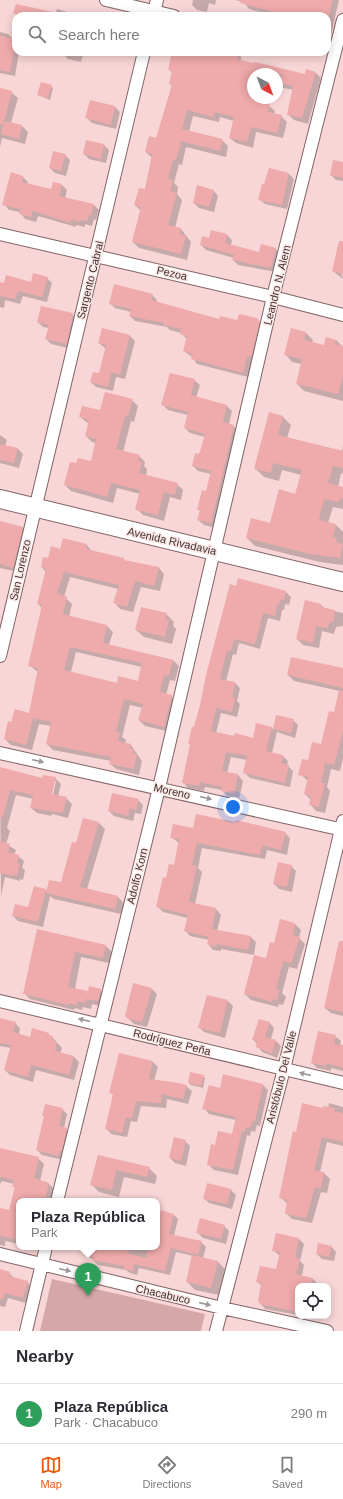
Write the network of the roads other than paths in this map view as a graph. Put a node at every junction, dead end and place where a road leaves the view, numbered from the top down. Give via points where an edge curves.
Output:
1 (106, 0) edge
2 (155, 9) edge
3 (343, 20) edge
4 (335, 53) edge
5 (143, 56) edge
6 (0, 234) edge
7 (96, 256) junction
8 (273, 297) junction
9 (343, 316) edge
10 (0, 499) edge
11 (34, 508) junction
12 (214, 551) junction
13 (343, 582) edge
14 (0, 656) edge
15 (0, 752) edge
16 (159, 788) junction
17 (342, 827) edge
18 (0, 1001) edge
19 (101, 1024) junction
20 (284, 1069) junction
21 (343, 1083) edge
22 (58, 1198) edge
23 (45, 1250) edge
24 (0, 1254) edge
25 (41, 1264) junction
26 (222, 1308) junction
27 (26, 1331) edge
28 (216, 1331) edge
29 (327, 1331) edge

1 - 2 street
3 - 4 street, Leandro N. Alem
4 - 8 street, Leandro N. Alem
5 - 7 street, Sargento Cabral
6 - 7 street, Pezoa
7 - 8 street, Pezoa
7 - 11 street, Sargento Cabral
8 - 9 street, Pezoa
8 - 12 street, Leandro N. Alem
10 - 11 main road, Avenida Rivadavia
11 - 12 main road, Avenida Rivadavia
11 - 14 street, San Lorenzo
12 - 13 main road, Avenida Rivadavia
12 - 16 street, Adolfo Korn
15 -> 16 street, Moreno
16 -> 17 street, Moreno
16 - 19 street, Adolfo Korn
17 - 20 street, Aristóbulo Del Valle
19 -> 18 street, Rodríguez Peña
19 - 20 street, Rodríguez Peña
19 - 22 street, Adolfo Korn
21 -> 20 street, Rodríguez Peña
20 - 26 street, Aristóbulo Del Valle
23 - 25 street
24 - 25 street, Chacabuco
25 -> 26 street, Chacabuco
25 - 27 street
26 - 28 street, Aristóbulo Del Valle
26 - 29 street, Chacabuco

